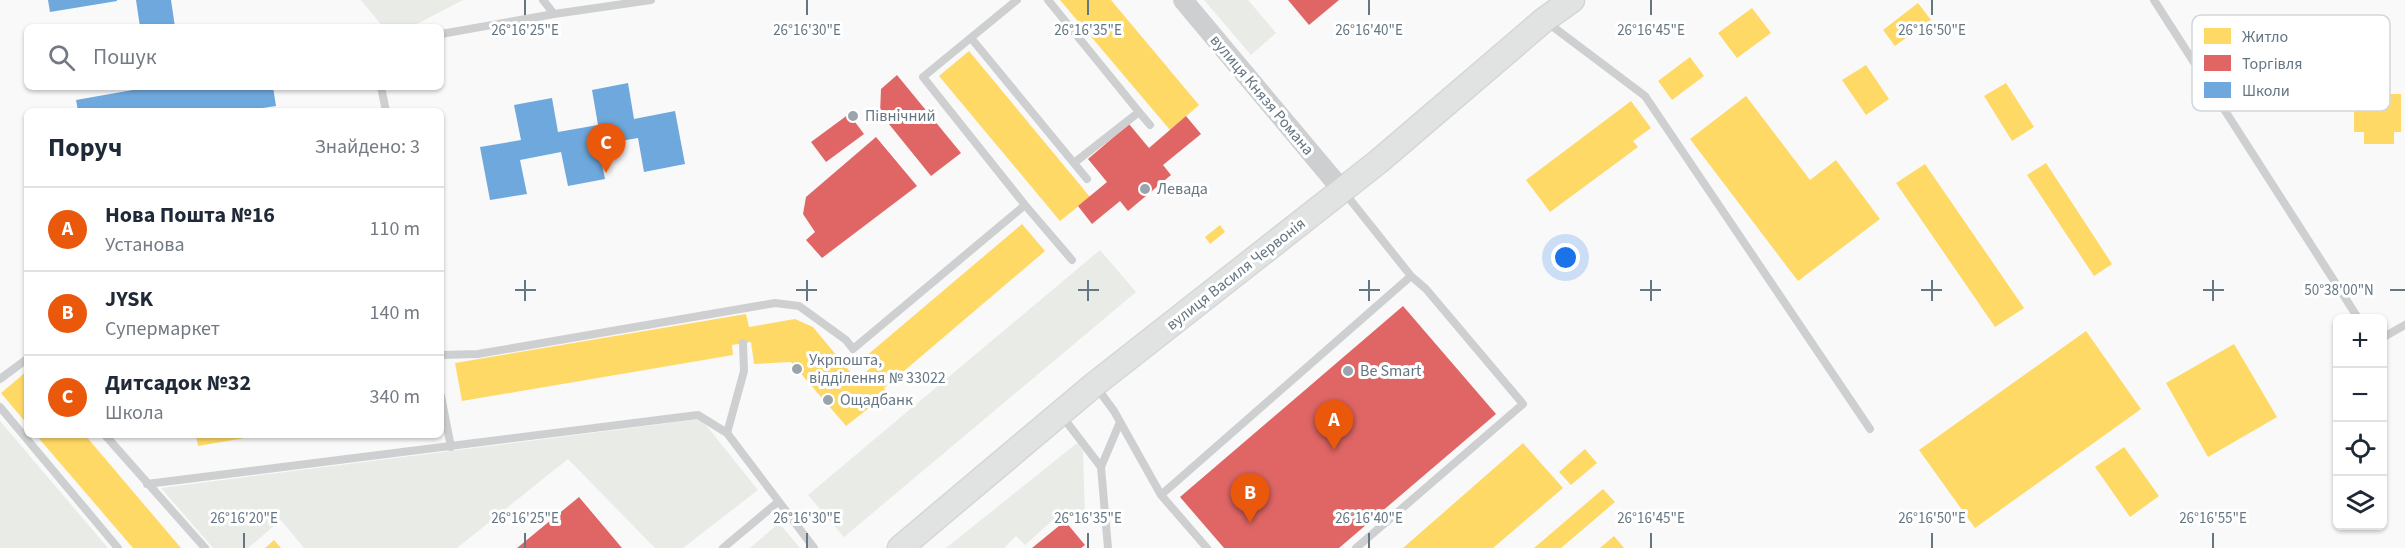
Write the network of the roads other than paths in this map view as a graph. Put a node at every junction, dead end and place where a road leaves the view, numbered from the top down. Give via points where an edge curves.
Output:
1 (543, 0) edge
2 (651, 0) edge
3 (1017, 0) edge
4 (1048, 0) edge
5 (1184, 0) edge
6 (1572, 0) edge
7 (2154, 0) edge
8 (554, 14) junction
9 (1544, 20) junction
10 (444, 33) edge
11 (971, 38) junction
12 (2192, 59) edge
13 (382, 90) edge
14 (385, 108) edge
15 (2225, 111) edge
16 (1140, 112) junction
17 (1150, 124) dead end
18 (1074, 163) junction
19 (1087, 179) dead end
20 (1342, 190) junction
21 (1025, 206) junction
22 (1072, 260) dead end
23 (1411, 276) junction
24 (2355, 314) edge
25 (2405, 325) edge
26 (2387, 335) edge
27 (742, 343) dead end
28 (444, 355) edge
29 (24, 361) edge
30 (0, 379) edge
31 (1095, 384) junction
32 (0, 407) edge
33 (444, 411) edge
34 (1060, 413) junction
35 (1120, 422) junction
36 (1870, 429) dead end
37 (727, 434) junction
38 (24, 436) edge
39 (26, 438) edge
40 (108, 438) edge
41 (451, 447) junction
42 (1101, 467) junction
43 (147, 484) junction
44 (1161, 495) junction
45 (778, 502) junction
46 (117, 548) edge
47 (205, 548) edge
48 (723, 548) edge
49 (814, 548) edge
50 (900, 548) edge
51 (1108, 548) edge
52 (1207, 548) edge
53 (1356, 548) edge

1 - 8 lane
2 - 8 lane
3 - 11 lane
4 - 16 lane
5 - 20 street, вулиця Князя Романа
6 - 9 main road, вулиця Василя Червонія
7 - 12 lane
8 - 10 lane
9 - 20 main road, вулиця Василя Червонія
9 - 36 lane via 1645,96
11 - 18 lane
11 - 21 lane via 923,77
13 - 14 lane
15 - 24 lane
16 - 17 lane
16 - 18 lane
18 - 19 lane
20 - 23 lane
20 - 31 main road, вулиця Василя Червонія
21 - 22 lane
21 - 28 lane via 853,349 799,306 775,303 738,313 478,354
23 - 44 lane
23 - 53 lane via 1524,404
25 - 26 lane
27 - 37 lane via 744,371
29 - 30 lane
31 - 34 main road, вулиця Василя Червонія
31 - 35 lane
32 - 38 lane
33 - 41 lane
34 - 42 lane
34 - 50 main road, вулиця Василя Червонія
35 - 42 lane
35 - 44 lane
37 - 41 lane via 698,415
37 - 45 lane
39 - 46 lane
40 - 43 lane
41 - 43 lane
42 - 51 lane
43 - 47 lane
44 - 52 lane
45 - 48 lane
45 - 49 lane

